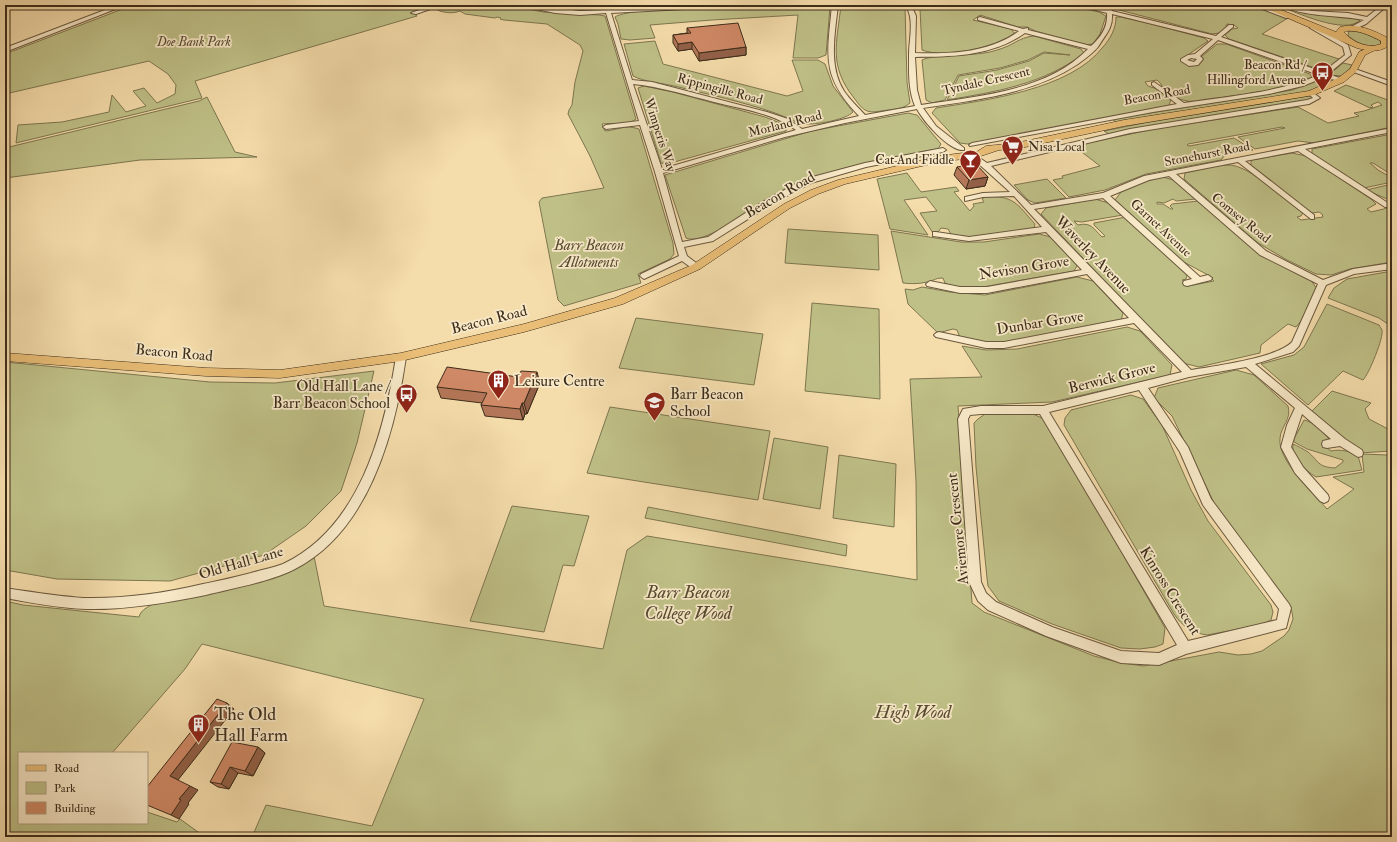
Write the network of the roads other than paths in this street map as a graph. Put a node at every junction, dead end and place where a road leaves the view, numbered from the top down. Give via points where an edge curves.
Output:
1 (123, 5) edge
2 (439, 5) edge
3 (520, 5) edge
4 (720, 5) edge
5 (835, 5) edge
6 (1080, 5) edge
7 (1255, 5) edge
8 (1262, 5) edge
9 (1273, 5) edge
10 (1284, 5) edge
11 (1385, 5) edge
12 (912, 6) edge
13 (673, 7) edge
14 (607, 8) edge
15 (1109, 8) edge
16 (1329, 9) dead end
17 (414, 13) dead end
18 (1335, 14) junction
19 (980, 19) dead end
20 (1366, 21) junction
21 (1231, 26) dead end
22 (1350, 28) junction
23 (1025, 30) junction
24 (1375, 34) junction
25 (1217, 38) junction
26 (1349, 41) junction
27 (1392, 41) edge
28 (1377, 48) junction
29 (1094, 49) junction
30 (1392, 49) edge
31 (5, 50) edge
32 (1362, 54) junction
33 (912, 55) junction
34 (1196, 56) dead end
35 (1353, 70) junction
36 (1323, 76) junction
37 (1341, 80) junction
38 (629, 82) junction
39 (1154, 84) dead end
40 (1392, 84) edge
41 (1311, 93) junction
42 (1182, 105) junction
43 (920, 108) junction
44 (864, 118) junction
45 (643, 123) junction
46 (606, 127) dead end
47 (801, 130) junction
48 (1392, 130) edge
49 (1300, 149) junction
50 (974, 151) junction
51 (962, 152) junction
52 (945, 154) junction
53 (1239, 160) junction
54 (986, 164) junction
55 (659, 172) junction
56 (1170, 173) junction
57 (1015, 194) junction
58 (1105, 194) junction
59 (968, 199) dead end
60 (1385, 206) edge
61 (1029, 208) junction
62 (1320, 215) dead end
63 (1048, 228) junction
64 (936, 234) dead end
65 (679, 245) junction
66 (683, 257) junction
67 (1392, 266) edge
68 (696, 267) junction
69 (1089, 271) junction
70 (644, 276) dead end
71 (1208, 278) dead end
72 (1198, 280) junction
73 (936, 283) dead end
74 (1187, 283) dead end
75 (1323, 283) junction
76 (1135, 320) junction
77 (939, 335) dead end
78 (5, 357) edge
79 (401, 357) junction
80 (1248, 362) junction
81 (1189, 374) junction
82 (1142, 386) junction
83 (1300, 407) junction
84 (1043, 410) junction
85 (1341, 442) junction
86 (1327, 444) dead end
87 (1358, 453) dead end
88 (1324, 498) dead end
89 (5, 593) edge
90 (1185, 648) junction

1 - 31 street
2 - 17 street
3 - 14 street via 580,13
4 - 13 street
5 - 44 street via 832,65 836,82
6 - 15 street
7 - 36 street, Beacon Road via 1309,26 1341,42 1348,49 1348,55
8 - 26 highway
9 - 22 highway via 1320,22
10 - 18 street via 1312,13
11 - 20 street
12 - 33 street
13 - 14 street
14 - 38 street, Wimperis Way
15 - 25 street
15 - 29 street, Tyndale Crescent via 1110,23 1106,34
16 - 18 street
18 - 20 street
19 - 23 street
20 - 22 street
20 - 24 street
21 - 25 street
22 - 24 highway
22 - 26 highway via 1340,32
23 - 29 street
23 - 33 street via 1006,43 974,52 934,56
24 - 27 highway
24 - 28 highway via 1386,44
25 - 34 street
25 - 36 street
26 - 28 highway
26 - 32 main road
28 - 30 highway
28 - 32 main road
29 - 43 street, Tyndale Crescent via 1076,64 1041,81 997,94
32 - 35 main road, Beacon Road
33 - 43 street via 915,96
35 - 37 main road, Beacon Road
35 - 40 street
36 - 37 street
36 - 42 street, Beacon Road via 1301,85 1269,92
37 - 41 main road, Beacon Road
38 - 45 street, Wimperis Way
38 - 47 street, Rippingille Road via 652,84 765,113 786,120
39 - 42 street
41 - 50 main road, Beacon Road via 1124,123 995,150
41 - 54 street via 1317,98 1309,102 1130,131
42 - 50 street, Beacon Road
43 - 44 street, Morland Road
43 - 51 street via 944,138
44 - 47 street, Morland Road
45 - 46 street
45 - 55 street, Wimperis Way
47 - 55 street, Morland Road
48 - 49 street, Stonehurst Road
49 - 53 street, Stonehurst Road
49 - 60 street
50 - 51 main road, Beacon Road
50 - 54 street, Waverley Avenue
51 - 52 main road, Beacon Road
52 - 65 street, Beacon Road via 865,165 808,181 710,239
52 - 68 main road, Beacon Road via 858,176 821,189 782,209
53 - 56 street, Stonehurst Road
53 - 62 street via 1307,218
54 - 57 street, Waverley Avenue
55 - 65 street, Wimperis Way
56 - 58 street, Stonehurst Road via 1147,178
56 - 75 street, Comsey Road via 1252,245
57 - 59 street via 983,195
57 - 61 street, Waverley Avenue
58 - 61 street, Stonehurst Road
58 - 72 street, Garnet Avenue
61 - 63 street, Waverley Avenue
63 - 64 street via 969,239 947,233
63 - 69 street, Waverley Avenue
65 - 66 street, Wimperis Way
66 - 68 street
66 - 70 street
67 - 75 street via 1353,272
68 - 79 main road, Beacon Road via 619,301 524,328
69 - 73 street, Nevison Grove via 987,290 960,290
69 - 76 street, Waverley Avenue
71 - 72 street
72 - 74 street
75 - 80 street, Berwick Grove via 1296,344 1290,350
76 - 77 street, Dunbar Grove via 1004,345 966,342 952,334
76 - 81 street, Waverley Avenue
78 - 79 main road, Beacon Road via 242,374 294,372
79 - 89 street, Old Hall Lane via 397,388 381,443 362,492 347,517 324,543 297,562 226,585 165,597 109,603 42,600
80 - 81 street, Berwick Grove
80 - 83 street
81 - 82 street, Berwick Grove
82 - 84 street, Berwick Grove
82 - 90 street, Kinross Crescent via 1184,450 1207,502 1285,608 1282,624
83 - 85 street
83 - 88 street via 1286,447 1299,470 1317,483
84 - 90 street, Kinross Crescent
84 - 90 street, Aviemore Crescent via 981,410 967,412 963,419 975,582 982,597 992,606 1050,632 1121,656 1159,660
85 - 86 street
85 - 87 street

